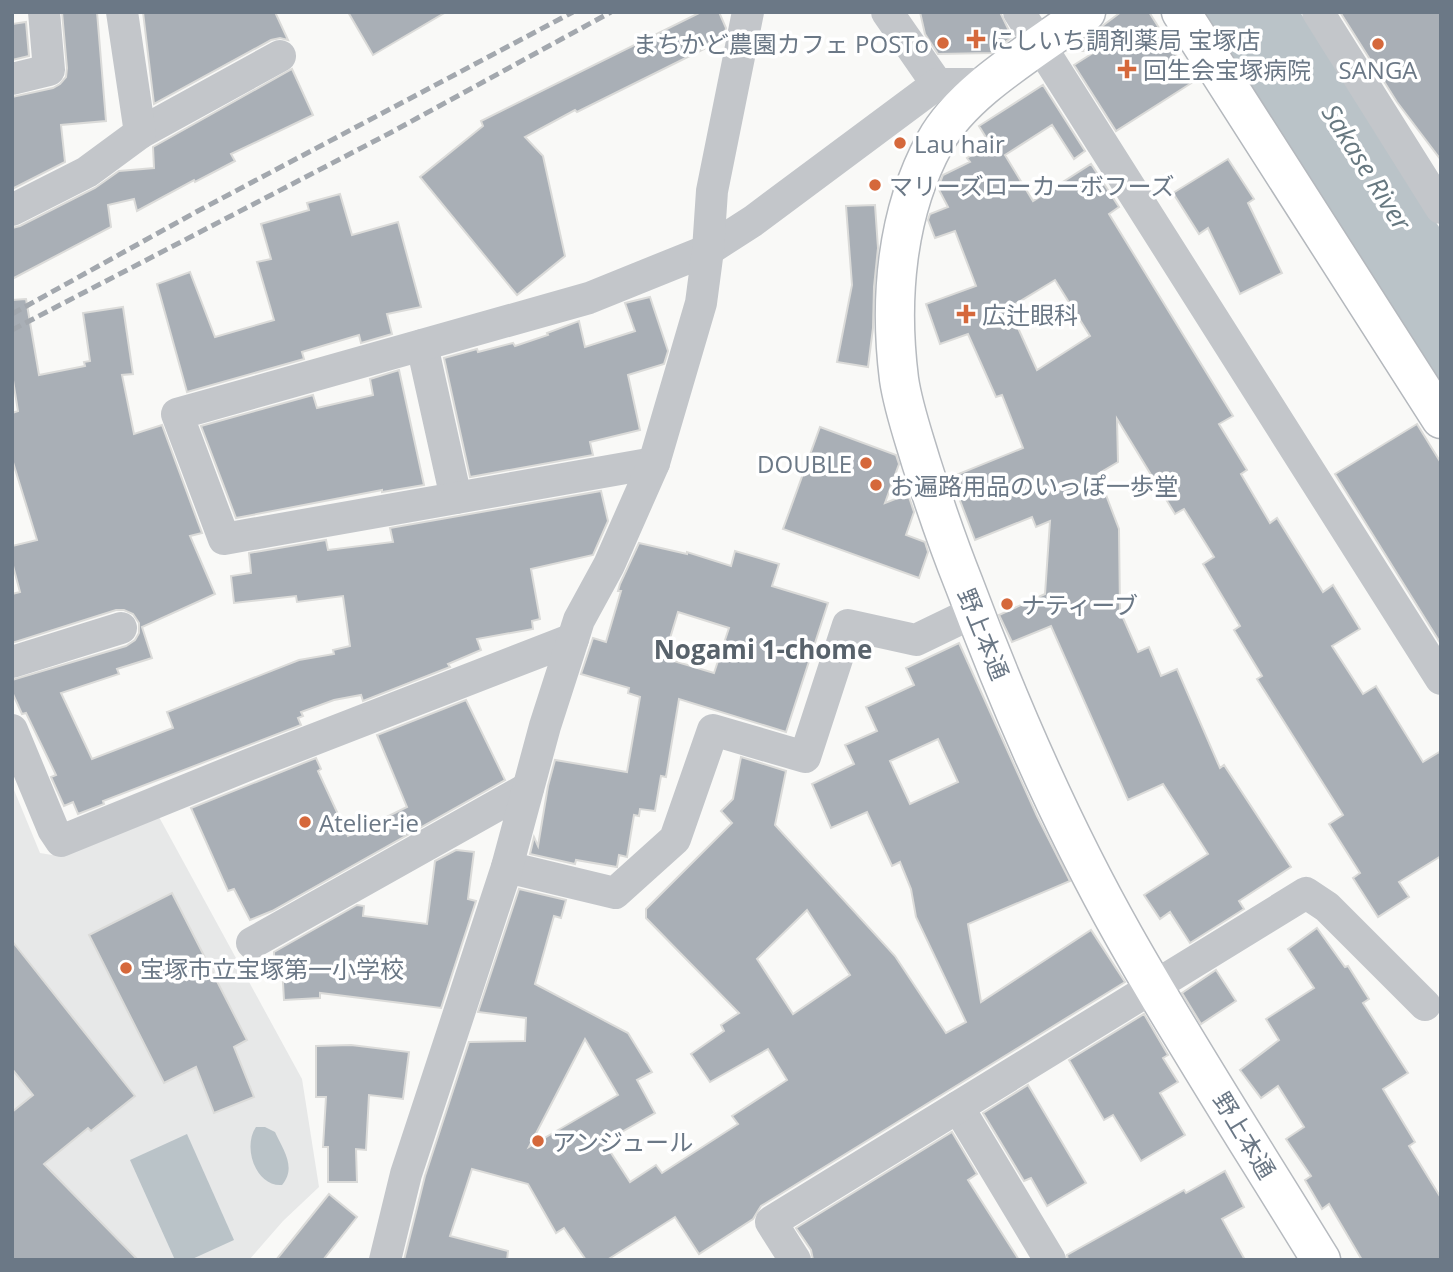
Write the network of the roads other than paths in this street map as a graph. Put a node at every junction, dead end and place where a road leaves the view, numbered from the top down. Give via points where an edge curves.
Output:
1 (44, 12) edge
2 (122, 12) edge
3 (748, 12) edge
4 (887, 12) edge
5 (1019, 12) edge
6 (1086, 12) edge
7 (1181, 12) edge
8 (1318, 12) edge
9 (1040, 46) junction
10 (280, 56) dead end
11 (12, 79) edge
12 (937, 84) junction
13 (986, 84) junction
14 (140, 133) junction
15 (1441, 208) edge
16 (12, 211) edge
17 (708, 250) junction
18 (422, 345) junction
19 (1441, 419) edge
20 (654, 463) junction
21 (456, 498) junction
22 (974, 612) junction
23 (121, 628) dead end
24 (573, 639) junction
25 (12, 662) edge
26 (1441, 679) edge
27 (12, 730) edge
28 (528, 788) junction
29 (507, 867) junction
30 (252, 943) dead end
31 (1154, 986) junction
32 (1425, 1005) dead end
33 (958, 1107) junction
34 (385, 1260) edge
35 (794, 1260) edge
36 (1051, 1260) edge
37 (1321, 1260) edge

1 - 11 street via 49,69
2 - 14 street
3 - 17 street via 712,191
4 - 12 street
5 - 9 street
6 - 9 street, 野上本通
7 - 19 street
8 - 15 street
9 - 13 street, 野上本通
9 - 26 street
10 - 14 street
12 - 13 street
12 - 17 street
13 - 22 street, 野上本通 via 951,117 907,208 895,319 900,381 913,436
14 - 16 street via 87,172
17 - 18 street via 589,298
17 - 20 street via 701,303
18 - 21 street
18 - 21 street via 177,414 224,540
20 - 21 street
20 - 24 street
22 - 29 street via 916,640 848,625 805,757 713,730 675,839 615,893
22 - 31 street, 野上本通 via 1062,818
23 - 25 street
24 - 27 street via 61,841
24 - 28 street
28 - 29 street
28 - 30 street
29 - 34 street via 406,1174
31 - 32 street via 1306,893 1327,907
31 - 33 street
31 - 37 street, 野上本通
33 - 35 street via 771,1222
33 - 36 street

